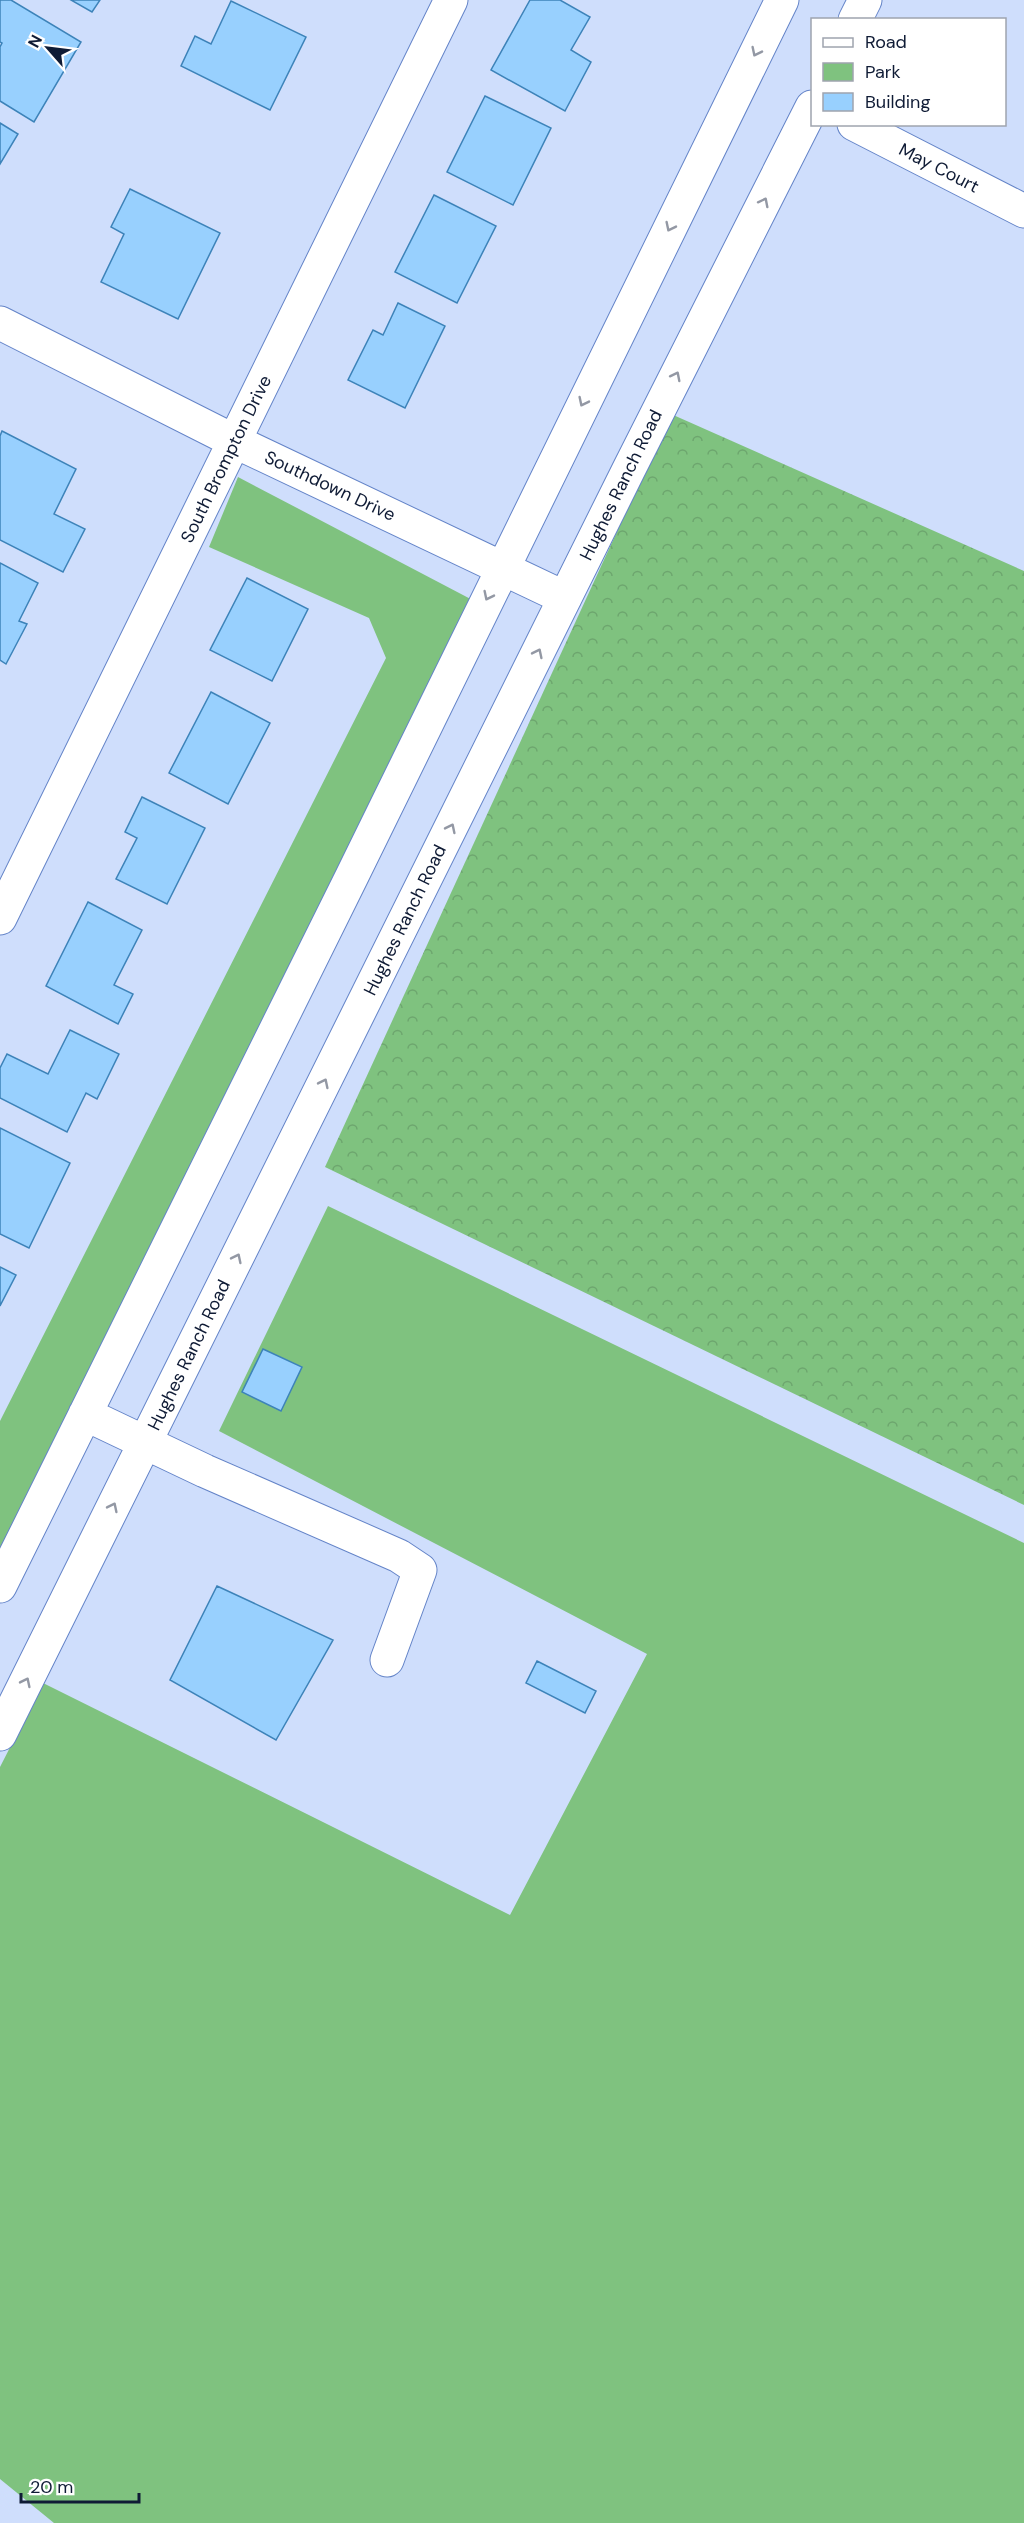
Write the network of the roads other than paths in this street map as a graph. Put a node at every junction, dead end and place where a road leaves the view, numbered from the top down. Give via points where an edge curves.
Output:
1 (451, 0) edge
2 (782, 0) edge
3 (865, 0) edge
4 (856, 18) edge
5 (811, 112) edge
6 (858, 126) edge
7 (1024, 211) edge
8 (0, 323) edge
9 (234, 441) junction
10 (502, 567) junction
11 (565, 598) junction
12 (0, 918) edge
13 (85, 1414) junction
14 (145, 1442) junction
15 (0, 1586) edge
16 (387, 1660) dead end
17 (0, 1734) edge

1 - 9 street, South Brompton Drive
2 -> 10 street
3 - 4 street
11 -> 5 street, Hughes Ranch Road
6 - 7 street, May Court
8 - 9 street, Southdown Drive
9 - 10 street, Southdown Drive
9 - 12 street, South Brompton Drive
10 - 11 street, Southdown Drive
10 -> 13 street
14 -> 11 street, Hughes Ranch Road
13 - 14 street
13 - 15 street
14 - 16 street via 399,1556 420,1570
17 -> 14 street, Hughes Ranch Road

